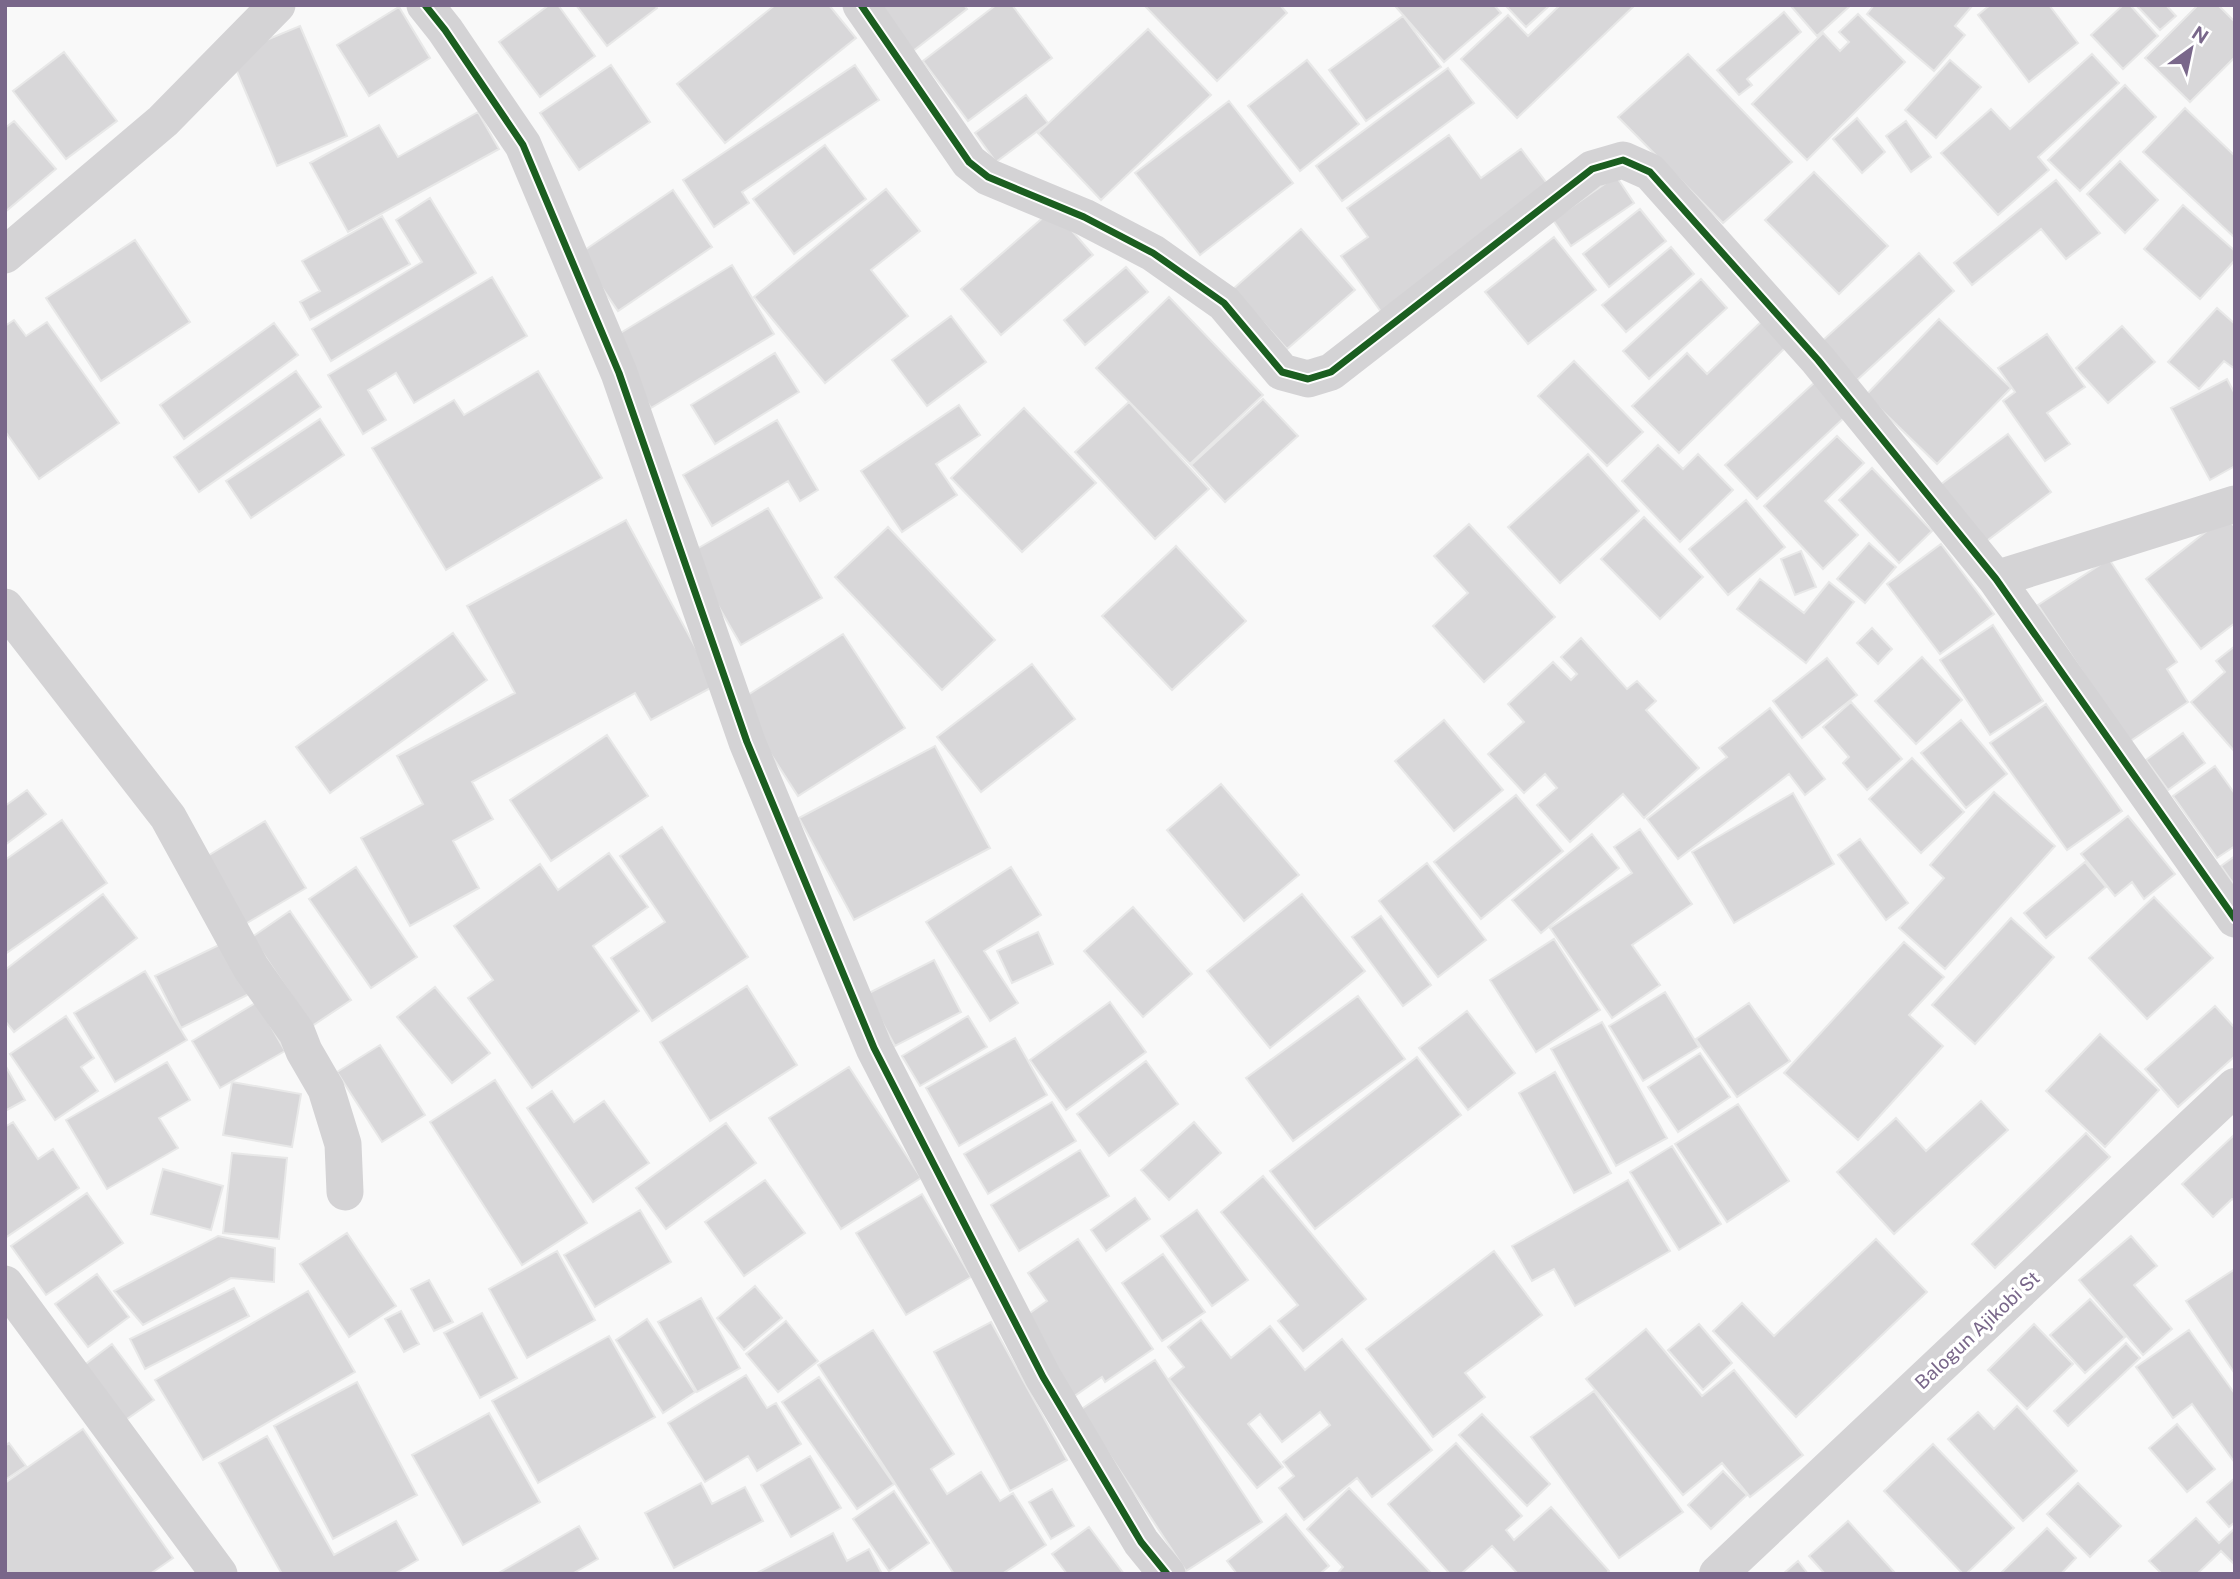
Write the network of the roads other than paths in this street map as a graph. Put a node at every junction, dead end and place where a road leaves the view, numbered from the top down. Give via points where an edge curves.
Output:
1 (277, 5) edge
2 (425, 5) edge
3 (861, 5) edge
4 (5, 255) edge
5 (2235, 505) edge
6 (1996, 579) junction
7 (5, 607) edge
8 (2235, 919) edge
9 (2235, 1087) edge
10 (345, 1192) dead end
11 (5, 1284) edge
12 (219, 1574) edge
13 (1167, 1574) edge
14 (1718, 1574) edge

1 - 4 street via 163,121
2 - 13 street via 523,145 618,373 747,742 874,1048 1043,1377 1141,1542
3 - 6 street via 969,162 988,177 1084,217 1153,253 1224,303 1282,372 1308,379 1331,372 1592,169 1623,160 1650,172 1818,360
5 - 6 street
6 - 8 street
7 - 10 street via 167,817 251,968 297,1033 326,1089 343,1144
9 - 14 street, Balogun Ajikobi St
11 - 12 street

